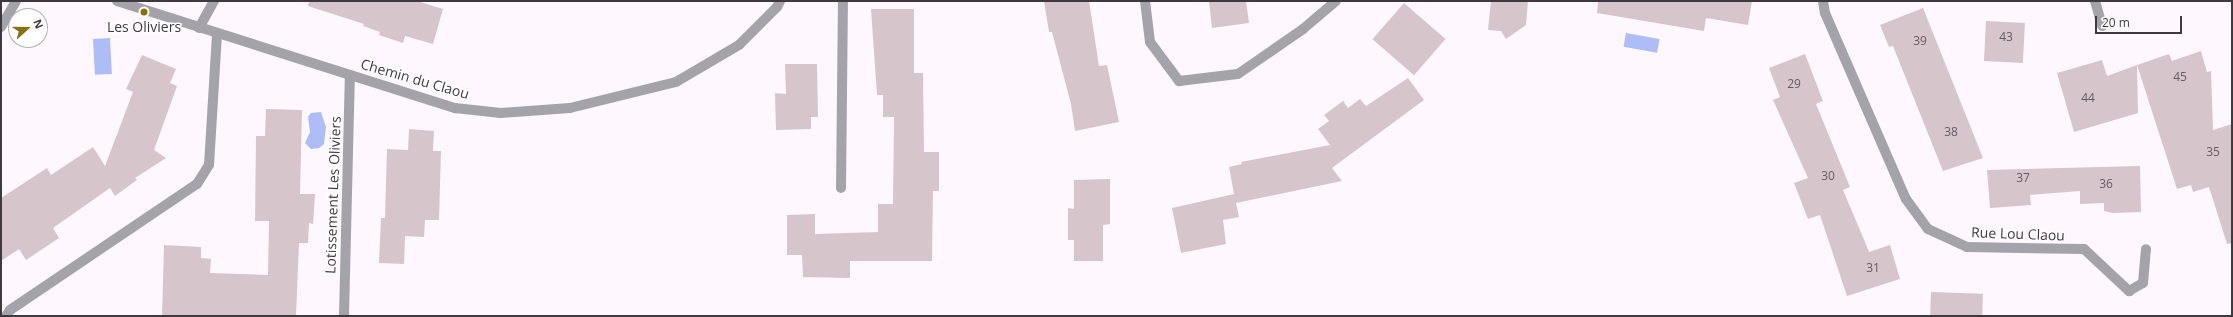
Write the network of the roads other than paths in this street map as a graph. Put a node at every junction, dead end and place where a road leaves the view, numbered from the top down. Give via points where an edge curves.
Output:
1 (16, 1) edge
2 (117, 1) edge
3 (214, 1) edge
4 (780, 1) edge
5 (843, 1) edge
6 (1145, 1) edge
7 (1336, 1) edge
8 (1823, 1) edge
9 (2095, 1) edge
10 (2102, 26) dead end
11 (1, 27) edge
12 (199, 28) junction
13 (217, 34) junction
14 (350, 75) junction
15 (841, 188) dead end
16 (2146, 249) dead end
17 (6, 316) edge
18 (344, 316) edge

1 - 11 street
2 - 12 street, Chemin du Claou
3 - 12 street
4 - 14 street, Chemin du Claou via 739,45 676,82 570,108 502,113 455,108
5 - 15 street
6 - 7 street via 1150,42 1179,81 1238,74 1303,29
8 - 16 street, Rue Lou Claou via 1825,13 1906,199 1928,229 1967,247 2084,249 2129,291 2143,283
9 - 10 street
12 - 13 street, Chemin du Claou
13 - 14 street, Chemin du Claou
13 - 17 street via 209,166 197,184 10,310
14 - 18 street, Lotissement Les Oliviers

